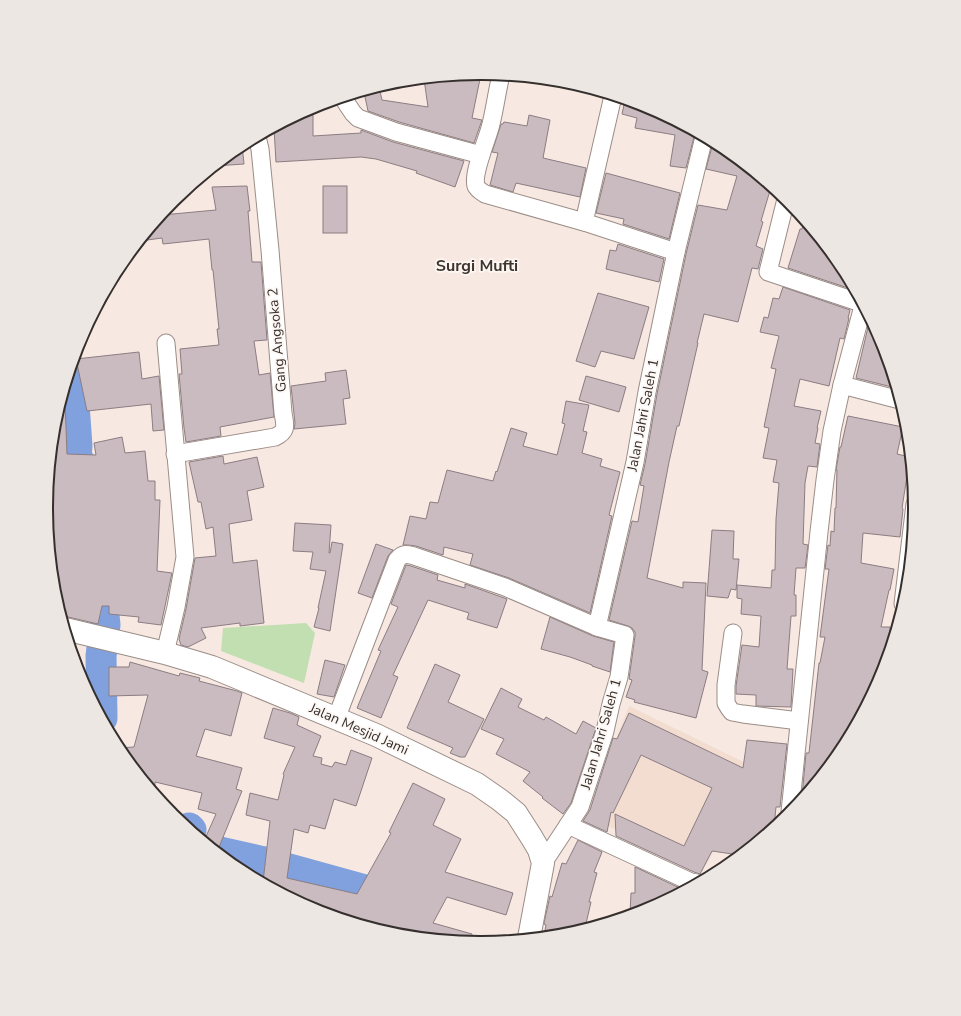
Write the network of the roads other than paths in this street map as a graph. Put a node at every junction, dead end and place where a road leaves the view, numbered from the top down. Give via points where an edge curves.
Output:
1 (500, 81) edge
2 (612, 101) edge
3 (346, 102) edge
4 (702, 143) edge
5 (258, 144) edge
6 (481, 155) junction
7 (784, 207) edge
8 (584, 222) junction
9 (676, 252) junction
10 (855, 301) edge
11 (861, 313) edge
12 (166, 343) dead end
13 (842, 385) junction
14 (893, 398) edge
15 (175, 454) junction
16 (597, 627) junction
17 (72, 631) edge
18 (733, 633) dead end
19 (165, 653) junction
20 (336, 719) junction
21 (799, 721) junction
22 (791, 802) edge
23 (568, 825) junction
24 (543, 863) junction
25 (689, 881) edge
26 (530, 933) edge

1 - 6 street
2 - 8 street
3 - 6 street via 358,118 396,132
4 - 9 street, Jalan Jahri Saleh 1
5 - 15 street, Gang Angsoka 2 via 285,428 275,437
6 - 8 street via 476,186 485,194
7 - 10 street via 768,272
8 - 9 street
9 - 16 street, Jalan Jahri Saleh 1 via 635,462
11 - 13 street
12 - 15 street
13 - 14 street
13 - 21 street via 825,480
15 - 19 street via 185,557
16 - 20 street via 505,587 405,554 397,560
16 - 23 street, Jalan Jahri Saleh 1 via 625,635 619,677 605,731 580,807
17 - 19 street, Jalan Mesjid Jami
18 - 21 street via 726,685 726,703 732,712
19 - 20 street, Jalan Mesjid Jami via 212,667
20 - 24 street, Jalan Mesjid Jami via 376,735 477,784 516,813 539,850
21 - 22 street
23 - 24 street, Jalan Jahri Saleh 1
23 - 25 street
24 - 26 street

